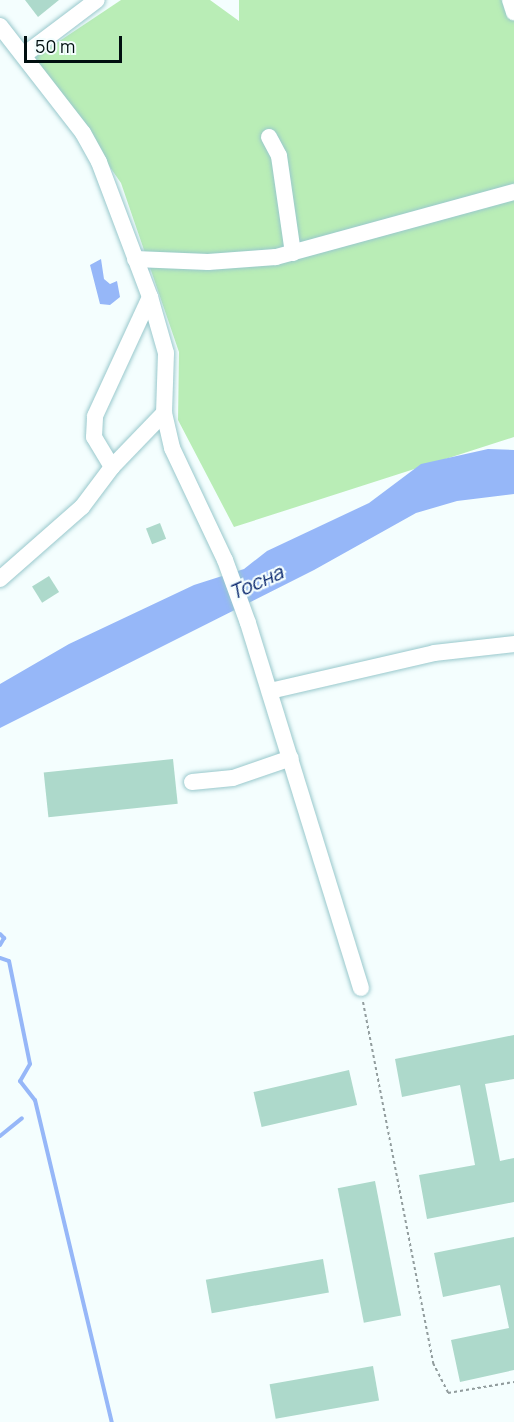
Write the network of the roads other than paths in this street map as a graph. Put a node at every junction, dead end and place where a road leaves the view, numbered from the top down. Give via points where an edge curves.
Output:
1 (97, 0) edge
2 (510, 0) edge
3 (514, 12) edge
4 (1, 28) edge
5 (24, 55) junction
6 (269, 137) dead end
7 (514, 192) edge
8 (293, 254) junction
9 (135, 259) junction
10 (150, 297) junction
11 (164, 413) junction
12 (112, 467) junction
13 (0, 579) edge
14 (514, 644) edge
15 (270, 691) junction
16 (291, 758) junction
17 (192, 782) dead end
18 (361, 988) road end

1 - 5 street
2 - 3 street
4 - 5 street
5 - 9 street via 99,162
6 - 8 street via 279,156
7 - 8 street
8 - 9 street via 208,262
9 - 10 street
10 - 11 street via 166,354
10 - 12 street via 95,416 94,437
11 - 12 street
11 - 15 street via 172,448 225,560
12 - 13 street via 82,507
14 - 15 street via 434,653
15 - 16 street
16 - 17 street via 233,778
16 - 18 street

